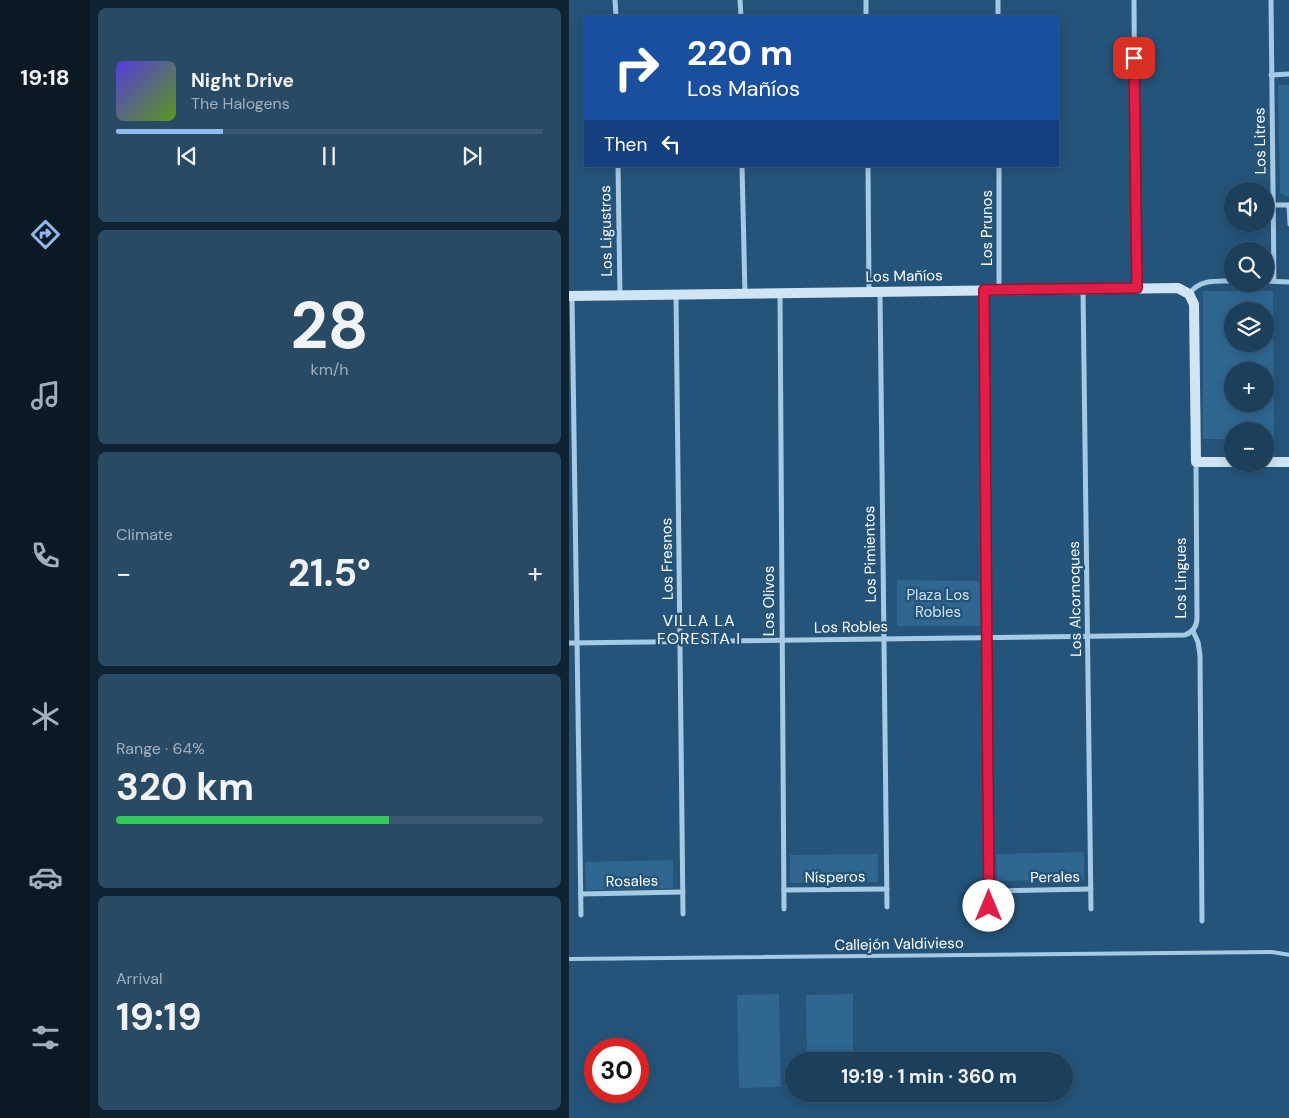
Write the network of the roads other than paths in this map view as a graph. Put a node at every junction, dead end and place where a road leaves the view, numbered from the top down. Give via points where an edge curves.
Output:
1 (615, 0) edge
2 (740, 0) edge
3 (866, 0) edge
4 (998, 0) edge
5 (1134, 0) edge
6 (1271, 0) edge
7 (616, 15) edge
8 (741, 15) edge
9 (866, 15) edge
10 (998, 15) edge
11 (1289, 74) edge
12 (1271, 75) junction
13 (618, 167) edge
14 (742, 167) edge
15 (867, 167) edge
16 (999, 167) edge
17 (1273, 182) edge
18 (1274, 204) edge
19 (1289, 205) edge
20 (1289, 224) edge
21 (1224, 281) edge
22 (1274, 281) edge
23 (1289, 282) edge
24 (1137, 288) junction
25 (1083, 289) junction
26 (984, 290) junction
27 (999, 290) junction
28 (869, 292) junction
29 (880, 292) junction
30 (780, 293) junction
31 (676, 294) junction
32 (745, 294) junction
33 (1189, 294) junction
34 (620, 295) junction
35 (570, 296) edge
36 (1196, 462) junction
37 (1224, 462) edge
38 (1274, 462) edge
39 (1289, 462) edge
40 (1193, 631) junction
41 (1088, 637) junction
42 (986, 638) junction
43 (884, 639) junction
44 (782, 641) junction
45 (680, 642) junction
46 (569, 643) edge
47 (577, 643) junction
48 (887, 889) junction
49 (1091, 889) junction
50 (784, 890) junction
51 (988, 890) junction
52 (683, 892) junction
53 (581, 894) junction
54 (989, 906) dead end
55 (887, 907) dead end
56 (784, 909) dead end
57 (1091, 909) dead end
58 (683, 914) dead end
59 (581, 915) dead end
60 (1202, 921) dead end
61 (1289, 954) edge
62 (569, 959) edge

1 - 7 street
2 - 8 street
3 - 9 street
4 - 10 street
5 - 24 street
6 - 12 street, Los Litres
11 - 12 street
12 - 17 street, Los Litres
13 - 34 street, Los Ligustros
14 - 32 street
15 - 28 street
16 - 27 street, Los Prunos
18 - 19 street
19 - 20 street
21 - 33 street via 1205,282
22 - 23 street
24 - 25 street, Los Mañíos
24 - 33 street, Los Mañíos via 1179,288
25 - 27 street, Los Mañíos
25 - 41 street, Los Alcornoques
26 - 27 street, Los Mañíos
26 - 29 street, Los Mañíos
26 - 42 street
28 - 29 street, Los Mañíos
28 - 30 street, Los Mañíos
29 - 43 street, Los Pimientos
30 - 32 street, Los Mañíos
30 - 44 street, Los Olivos
31 - 32 street, Los Mañíos
31 - 34 street, Los Mañíos
31 - 45 street, Los Fresnos
33 - 36 street, Los Lingues via 1194,304
34 - 35 street, Los Mañíos
35 - 47 street
36 - 37 street
36 - 40 street, Los Lingues via 1197,618
38 - 39 street
40 - 41 street, Los Robles via 1185,635
40 - 60 street, Los Lingues via 1200,655
41 - 42 street, Los Robles
41 - 49 street, Los Alcornoques
42 - 43 street, Los Robles
42 - 51 street
43 - 44 street, Los Robles
43 - 48 street, Los Pimientos
44 - 45 street, Los Robles
44 - 50 street, Los Olivos
45 - 47 street, Los Robles
45 - 52 street, Los Fresnos
46 - 47 street, Los Robles
47 - 53 street
48 - 50 street, Nísperos
48 - 55 street, Los Pimientos
49 - 51 street, Perales
49 - 57 street, Los Alcornoques
50 - 56 street, Los Olivos
51 - 54 street
52 - 53 street, Rosales
52 - 58 street, Los Fresnos
53 - 59 street
61 - 62 lane, Callejón Valdivieso

